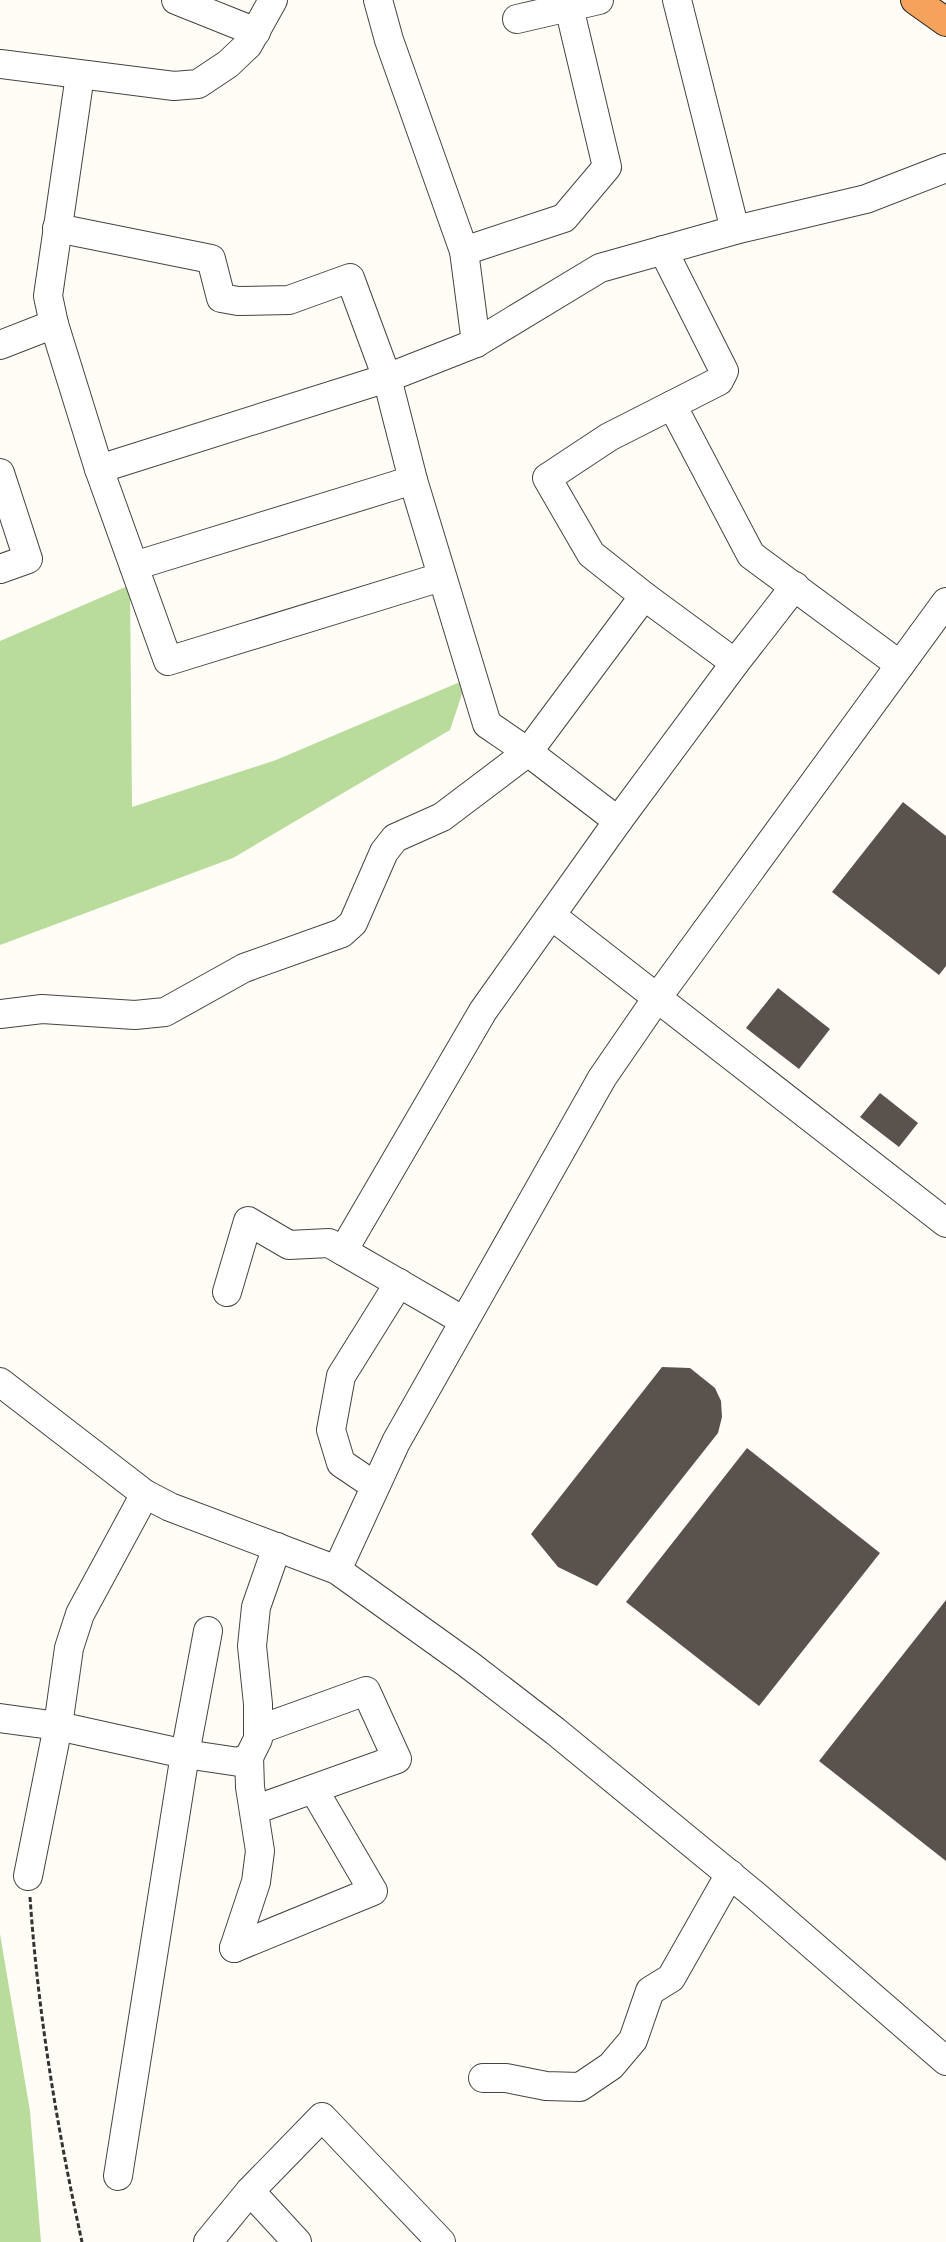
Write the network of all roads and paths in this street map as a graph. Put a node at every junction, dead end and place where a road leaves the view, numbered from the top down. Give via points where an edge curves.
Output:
1 (176, 0) edge
2 (273, 0) edge
3 (378, 0) edge
4 (598, 0) edge
5 (677, 0) edge
6 (916, 0) edge
7 (569, 7) junction
8 (517, 19) dead end
9 (946, 22) edge
10 (256, 32) junction
11 (0, 64) edge
12 (80, 75) junction
13 (946, 168) edge
14 (57, 228) junction
15 (735, 230) junction
16 (663, 250) junction
17 (464, 251) junction
18 (54, 324) junction
19 (476, 343) junction
20 (0, 345) edge
21 (387, 378) junction
22 (672, 405) junction
23 (99, 469) junction
24 (0, 473) edge
25 (413, 480) junction
26 (134, 566) junction
27 (0, 569) edge
28 (441, 577) junction
29 (795, 586) junction
30 (644, 596) junction
31 (946, 602) edge
32 (735, 663) junction
33 (900, 665) junction
34 (528, 752) junction
35 (618, 821) junction
36 (552, 916) junction
37 (657, 998) junction
38 (0, 1014) edge
39 (946, 1223) edge
40 (343, 1251) junction
41 (399, 1283) junction
42 (227, 1292) dead end
43 (464, 1321) junction
44 (0, 1382) edge
45 (375, 1486) junction
46 (145, 1494) junction
47 (277, 1547) junction
48 (337, 1570) junction
49 (208, 1631) dead end
50 (0, 1718) edge
51 (58, 1726) junction
52 (258, 1730) junction
53 (185, 1754) junction
54 (249, 1757) junction
55 (314, 1790) junction
56 (254, 1810) junction
57 (730, 1874) junction
58 (28, 1876) joint
59 (946, 2061) edge
60 (483, 2078) dead end
61 (118, 2176) dead end
62 (250, 2191) junction
63 (82, 2242) edge
64 (208, 2242) edge
65 (297, 2242) edge
66 (441, 2242) edge

1 - 10 street
2 - 10 street
3 - 17 street via 389,40
4 - 7 street
5 - 15 street
6 - 9 highway
7 - 8 street
7 - 17 street via 607,167 564,218
10 - 12 street via 248,45 228,64 198,84 174,86
11 - 12 street
12 - 14 street
13 - 15 street via 866,199
14 - 18 street via 48,296
14 - 21 street via 211,259 221,298 238,301 289,300 350,278
15 - 16 street
16 - 19 street via 600,268
16 - 22 street via 724,370 719,380
17 - 19 street
18 - 20 street
18 - 23 street
19 - 21 street
21 - 23 street
21 - 25 street
22 - 29 street via 751,555
22 - 30 street via 609,437 547,478 591,554
23 - 26 street
24 - 27 street via 28,559
25 - 26 street
25 - 28 street
26 - 28 street via 168,662
28 - 34 street via 487,724
29 - 32 street
29 - 33 street
30 - 32 street
30 - 34 street
31 - 33 street
32 - 35 street
33 - 37 street
34 - 35 street
34 - 38 street via 442,817 396,838 384,852 354,923 342,934 244,968 165,1012 135,1015 42,1009
35 - 36 street
36 - 37 street
36 - 40 street via 483,1011
37 - 39 street
37 - 43 street via 602,1078
40 - 41 street
40 - 42 street via 328,1243 289,1245 248,1221
41 - 43 street
41 - 45 street via 340,1376 331,1430 341,1463
43 - 45 street
44 - 46 street
45 - 48 street
46 - 47 street via 170,1507
46 - 51 street via 80,1614 69,1648
47 - 48 street
47 - 52 street via 256,1607 252,1646
48 - 57 street via 555,1731
49 - 53 street
50 - 51 street
51 - 53 street
51 - 58 street
52 - 54 street via 258,1739
52 - 55 street via 366,1692 397,1759
53 - 54 street via 239,1762
53 - 61 street
54 - 56 street
55 - 56 street
55 - 56 street via 373,1891 234,1948 256,1882 260,1851
57 - 59 street
57 - 60 street via 670,1978 650,1991 632,2040 611,2066 580,2088
58 - 63 path via 37,1990 66,2171
62 - 64 street
62 - 65 street
62 - 66 street via 322,2117

